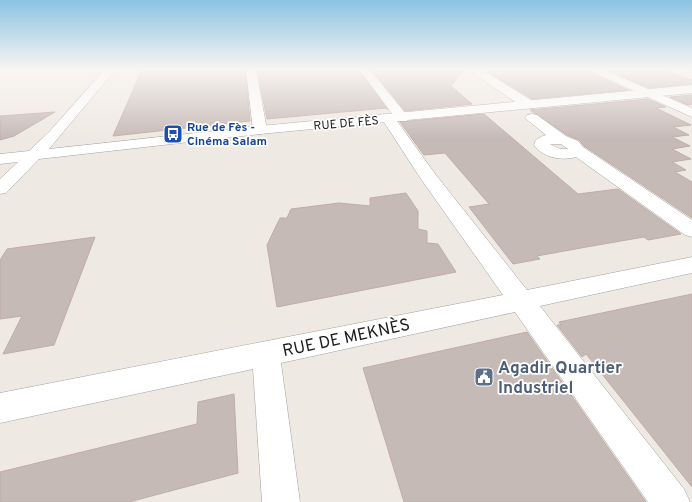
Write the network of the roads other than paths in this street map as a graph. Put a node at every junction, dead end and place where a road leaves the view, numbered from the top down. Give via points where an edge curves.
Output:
1 (90, 92) edge
2 (254, 92) edge
3 (379, 92) edge
4 (505, 92) edge
5 (656, 92) edge
6 (648, 93) junction
7 (530, 112) junction
8 (692, 113) edge
9 (395, 118) junction
10 (260, 130) junction
11 (33, 156) junction
12 (0, 159) edge
13 (0, 189) edge
14 (692, 230) edge
15 (692, 265) edge
16 (520, 300) junction
17 (266, 354) junction
18 (0, 408) edge
19 (280, 502) edge
20 (671, 502) edge

1 - 11 street
2 - 10 street
3 - 9 street
4 - 7 street
5 - 6 street, RUE DE FÈS
6 - 7 street, RUE DE FÈS
6 - 8 street
7 - 9 street, RUE DE FÈS
7 - 14 street via 562,140 549,139 542,142 550,151 570,154 576,150
9 - 10 street, RUE DE FÈS
9 - 16 street via 430,179
10 - 11 street, RUE DE FÈS
11 - 12 street, RUE DE FÈS
11 - 13 street
15 - 16 street, RUE DE MEKNÈS
16 - 17 street, RUE DE MEKNÈS
16 - 20 street
17 - 18 street, RUE DE MEKNÈS
17 - 19 street

